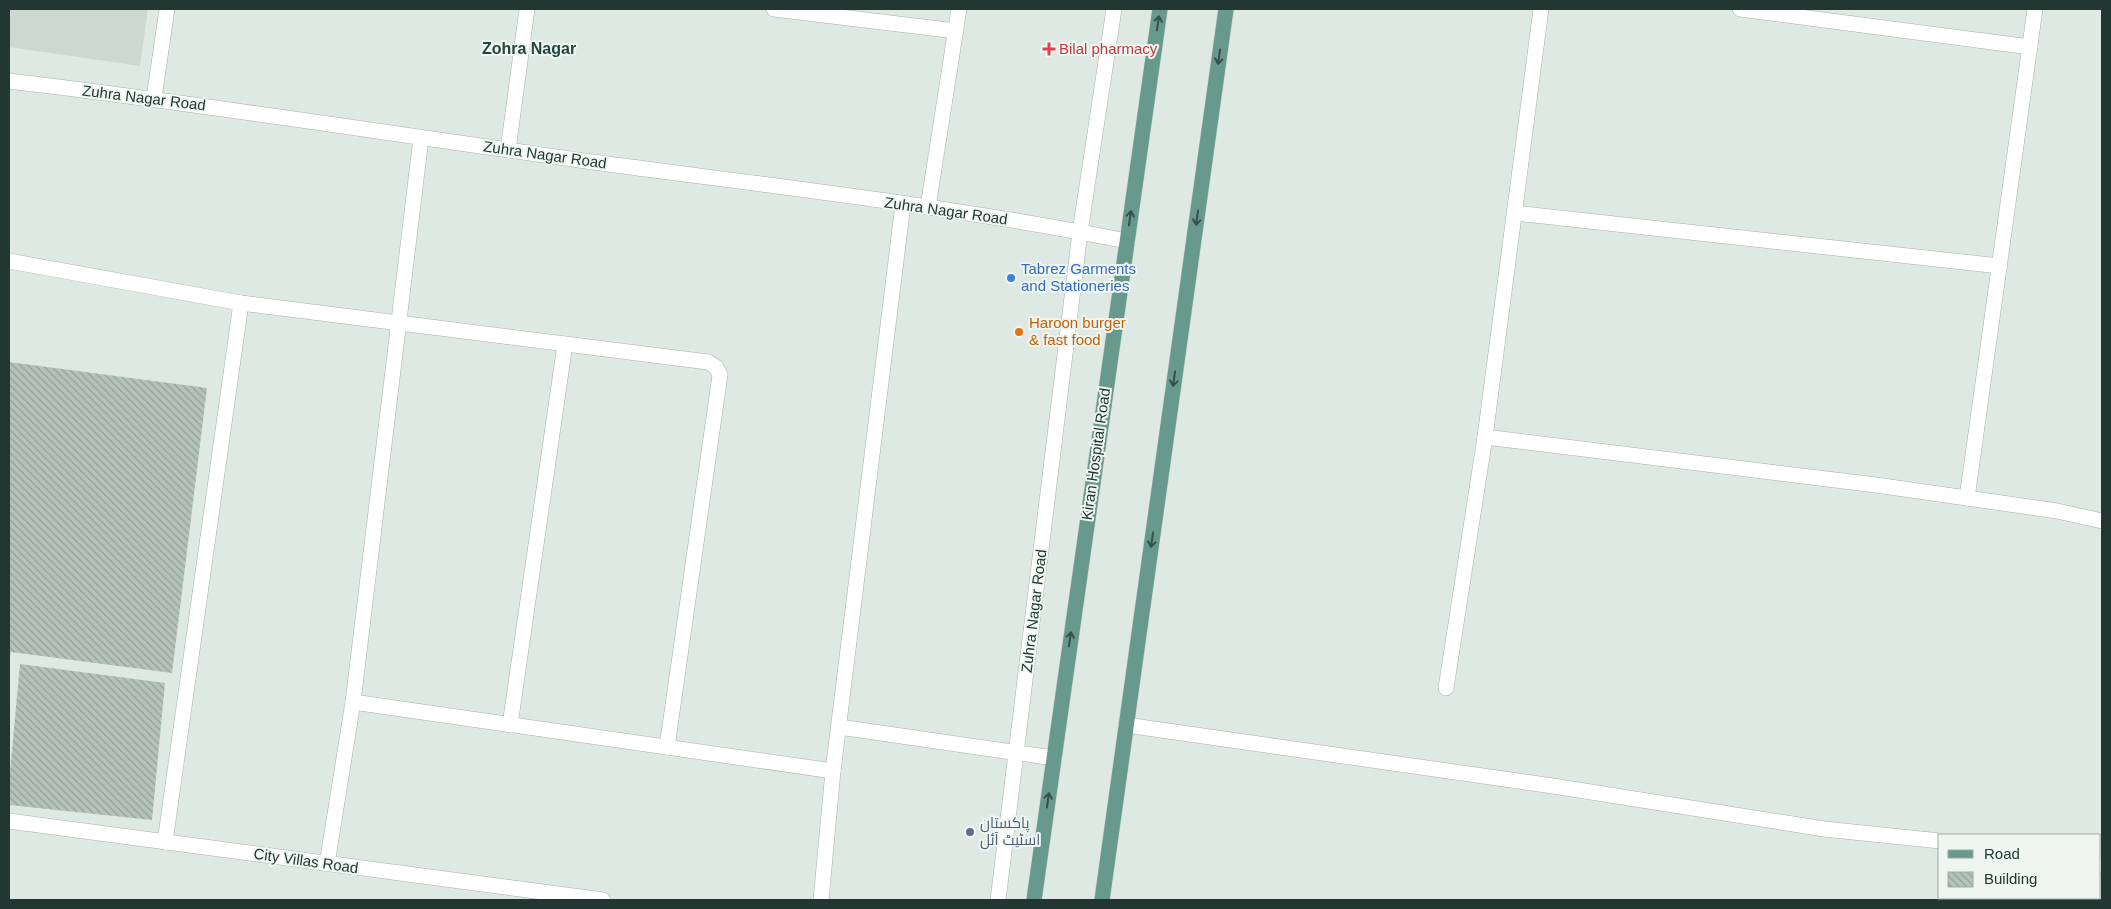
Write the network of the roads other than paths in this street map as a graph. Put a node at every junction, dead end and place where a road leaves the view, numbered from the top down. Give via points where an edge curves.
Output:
1 (167, 9) edge
2 (527, 9) edge
3 (776, 9) edge
4 (959, 9) edge
5 (1114, 9) edge
6 (1160, 9) edge
7 (1226, 9) edge
8 (1542, 9) edge
9 (1740, 9) edge
10 (2035, 9) edge
11 (956, 31) junction
12 (2030, 47) junction
13 (9, 82) edge
14 (154, 98) junction
15 (421, 138) junction
16 (508, 150) junction
17 (903, 204) junction
18 (928, 207) junction
19 (1515, 213) junction
20 (1080, 232) junction
21 (1127, 241) junction
22 (9, 261) edge
23 (2000, 266) junction
24 (241, 302) junction
25 (400, 324) junction
26 (565, 344) junction
27 (1485, 437) junction
28 (1968, 498) junction
29 (2102, 521) edge
30 (1446, 688) dead end
31 (353, 702) junction
32 (510, 725) junction
33 (1126, 725) junction
34 (839, 728) junction
35 (667, 747) junction
36 (1017, 753) junction
37 (1054, 758) junction
38 (833, 771) junction
39 (9, 821) edge
40 (1938, 841) edge
41 (165, 842) junction
42 (326, 864) junction
43 (603, 900) edge
44 (821, 900) edge
45 (998, 900) edge
46 (1034, 900) edge
47 (1102, 900) edge

1 - 14 street
2 - 16 street
3 - 11 street
4 - 11 street
5 - 20 street, Zuhra Nagar Road
21 -> 6 main road, Kiran Hospital Road
7 -> 33 main road
8 - 19 street
9 - 12 street
10 - 12 street
11 - 18 street
12 - 23 street
13 - 14 street, Zuhra Nagar Road
14 - 15 street, Zuhra Nagar Road
15 - 16 street, Zuhra Nagar Road
15 - 25 street
16 - 17 street, Zuhra Nagar Road
17 - 18 street, Zuhra Nagar Road
17 - 34 street
18 - 20 street, Zuhra Nagar Road
19 - 23 street
19 - 27 street
20 - 21 street
20 - 36 street, Zuhra Nagar Road
37 -> 21 main road, Kiran Hospital Road
22 - 24 street
23 - 28 street
24 - 25 street
24 - 41 street
25 - 26 street
25 - 31 street
26 - 32 street
26 - 35 street via 708,362 720,375
27 - 28 street
27 - 30 street
28 - 29 street
31 - 32 street
31 - 42 street
32 - 35 street
33 - 40 street via 1553,786 1824,829
33 - 47 main road
34 - 36 street
34 - 38 street
35 - 38 street
36 - 37 street
36 - 45 street, Zuhra Nagar Road
46 -> 37 main road, Kiran Hospital Road
38 - 44 street
39 - 41 street, City Villas Road
41 - 42 street, City Villas Road
42 - 43 street, City Villas Road

